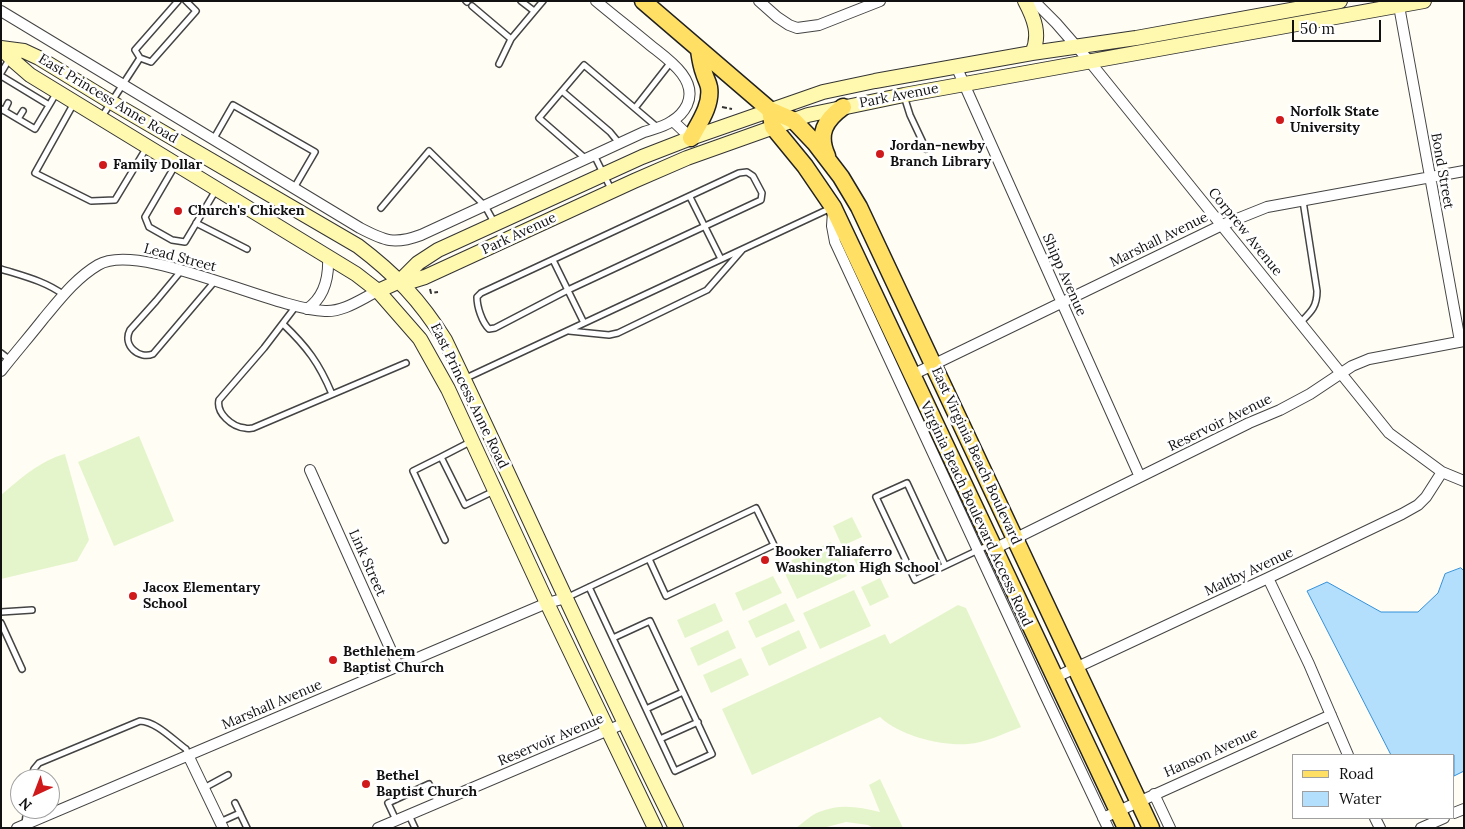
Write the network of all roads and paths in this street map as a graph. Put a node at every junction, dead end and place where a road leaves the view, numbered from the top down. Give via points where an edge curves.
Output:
1 (178, 1) edge
2 (186, 1) edge
3 (521, 1) edge
4 (542, 1) edge
5 (596, 1) edge
6 (643, 1) edge
7 (759, 1) edge
8 (880, 1) edge
9 (1025, 1) edge
10 (1034, 1) edge
11 (1340, 1) edge
12 (1424, 1) edge
13 (468, 3) edge
14 (1399, 6) junction
15 (1, 11) edge
16 (534, 12) junction
17 (511, 39) junction
18 (1075, 46) junction
19 (4, 50) edge
20 (699, 50) junction
21 (1032, 53) junction
22 (140, 58) junction
23 (671, 62) junction
24 (1090, 62) junction
25 (499, 64) dead end
26 (956, 66) junction
27 (1, 74) edge
28 (122, 84) junction
29 (964, 84) junction
30 (18, 86) junction
31 (562, 91) junction
32 (15, 92) dead end
33 (57, 92) junction
34 (32, 95) junction
35 (904, 95) junction
36 (29, 101) dead end
37 (74, 102) junction
38 (111, 102) junction
39 (8, 103) dead end
40 (49, 105) junction
41 (720, 106) dead end
42 (843, 107) junction
43 (635, 108) junction
44 (2, 110) edge
45 (736, 110) dead end
46 (770, 110) junction
47 (22, 111) dead end
48 (101, 118) junction
49 (18, 119) junction
50 (793, 120) junction
51 (672, 121) junction
52 (773, 127) junction
53 (658, 128) junction
54 (690, 138) junction
55 (213, 140) junction
56 (619, 144) junction
57 (147, 146) junction
58 (926, 149) dead end
59 (590, 157) junction
60 (176, 164) junction
61 (831, 164) junction
62 (1464, 171) edge
63 (604, 174) junction
64 (1429, 178) junction
65 (294, 188) junction
66 (217, 189) junction
67 (612, 191) junction
68 (690, 196) junction
69 (1303, 201) junction
70 (485, 206) junction
71 (833, 207) junction
72 (381, 208) dead end
73 (196, 223) junction
74 (495, 224) junction
75 (1222, 225) junction
76 (705, 227) junction
77 (744, 249) junction
78 (247, 250) dead end
79 (328, 256) junction
80 (721, 259) junction
81 (554, 260) junction
82 (1, 270) edge
83 (181, 271) junction
84 (215, 281) junction
85 (400, 281) junction
86 (430, 286) dead end
87 (568, 290) junction
88 (378, 291) junction
89 (438, 292) dead end
90 (64, 295) junction
91 (1062, 304) junction
92 (296, 306) junction
93 (307, 309) junction
94 (584, 323) junction
95 (283, 324) junction
96 (1300, 324) junction
97 (568, 330) junction
98 (1462, 341) edge
99 (1, 353) edge
100 (10, 360) junction
101 (406, 363) dead end
102 (934, 365) junction
103 (1, 371) edge
104 (1340, 374) junction
105 (912, 375) junction
106 (464, 379) junction
107 (332, 394) junction
108 (472, 441) junction
109 (441, 458) junction
110 (310, 470) dead end
111 (1442, 472) junction
112 (1140, 477) junction
113 (1464, 481) edge
114 (495, 491) junction
115 (1014, 538) junction
116 (446, 540) dead end
117 (988, 548) junction
118 (649, 559) junction
119 (945, 565) junction
120 (1268, 578) junction
121 (589, 587) junction
122 (566, 598) junction
123 (547, 603) junction
124 (32, 610) dead end
125 (1, 612) edge
126 (1, 623) edge
127 (613, 638) junction
128 (398, 666) junction
129 (22, 668) dead end
130 (1076, 668) junction
131 (1054, 678) junction
132 (683, 692) junction
133 (646, 709) junction
134 (1331, 715) junction
135 (698, 722) junction
136 (625, 723) junction
137 (608, 731) junction
138 (660, 739) junction
139 (1348, 754) edge
140 (188, 755) junction
141 (34, 769) edge
142 (228, 775) dead end
143 (204, 788) junction
144 (1154, 794) junction
145 (1139, 801) junction
146 (438, 802) junction
147 (235, 803) dead end
148 (240, 813) junction
149 (1110, 814) junction
150 (409, 815) junction
151 (1442, 819) edge
152 (396, 820) junction
153 (222, 825) edge
154 (21, 826) edge
155 (247, 828) edge
156 (378, 828) edge
157 (415, 828) edge
158 (655, 828) edge
159 (676, 828) edge
160 (1108, 828) edge
161 (1126, 828) edge
162 (1151, 828) edge
163 (1170, 828) edge
164 (1421, 828) edge

1 - 22 lane via 135,50
2 - 22 lane via 196,11 151,62
3 - 16 lane
4 - 16 lane
5 - 23 street
6 - 20 main road, East Virginia Beach Boulevard
7 - 8 street via 777,17 797,28 819,24
9 - 21 main road via 1037,36
10 - 18 street, Corprew Avenue
11 - 18 main road, Park Avenue
12 - 14 main road, Park Avenue
13 - 17 lane
14 - 24 main road, Park Avenue
14 - 64 street, Bond Street
15 - 28 street
16 - 17 lane
17 - 25 lane
18 - 21 main road, Park Avenue
18 - 24 street, Corprew Avenue
19 - 27 lane
19 - 33 main road, East Princess Anne Road via 30,75
19 - 38 main road, East Princess Anne Road via 24,51 39,58
20 - 46 main road, East Virginia Beach Boulevard
20 - 54 main road via 710,96
21 - 26 main road, Park Avenue
22 - 28 lane
23 - 43 lane
23 - 51 street via 688,83 690,92 687,106
24 - 29 main road, Park Avenue
24 - 75 street, Corprew Avenue
26 - 29 street, Shipp Avenue
26 - 46 main road, Park Avenue via 822,92
27 - 30 lane
28 - 38 lane
28 - 55 street
29 - 35 main road, Park Avenue
29 - 91 street, Shipp Avenue
30 - 32 lane
30 - 34 lane
31 - 43 lane via 584,65
31 - 56 lane via 610,132
31 - 59 lane via 538,118
33 - 37 main road, East Princess Anne Road
33 - 40 lane
34 - 36 lane
34 - 40 lane
35 - 42 main road, Park Avenue
35 - 58 lane
37 - 48 main road, East Princess Anne Road
37 - 57 lane via 35,173 92,201 115,200
38 - 48 lane
38 - 85 main road, East Princess Anne Road via 358,246
39 - 44 lane
40 - 49 lane via 35,129
41 - 45 path
42 - 50 main road, Park Avenue
42 - 61 main road via 824,128 822,138
43 - 53 lane
44 - 49 lane
46 - 50 main road, East Virginia Beach Boulevard
46 - 52 main road, East Virginia Beach Boulevard
46 - 54 main road, Park Avenue
47 - 49 lane
48 - 57 main road, East Princess Anne Road
50 - 52 main road, Park Avenue
50 - 61 main road, East Virginia Beach Boulevard
51 - 53 street
51 - 54 street
52 - 67 main road, Park Avenue via 687,158
52 - 71 main road, East Virginia Beach Boulevard
53 - 56 street
54 - 63 main road, Park Avenue
55 - 65 street
55 - 65 lane via 233,105 315,152
56 - 59 street
57 - 60 main road, East Princess Anne Road
59 - 63 lane
59 - 70 street
60 - 66 main road, East Princess Anne Road
60 - 73 lane via 145,217 149,227 172,240 185,242
61 - 102 main road, East Virginia Beach Boulevard via 859,207
62 - 64 street, Marshall Avenue
63 - 67 lane
63 - 74 main road, Park Avenue
64 - 69 street, Marshall Avenue
64 - 98 street, Bond Street
65 - 70 street via 360,228 393,241 406,241 422,235
66 - 73 lane
66 - 79 main road, East Princess Anne Road
67 - 85 main road, Park Avenue via 425,277
68 - 76 lane
68 - 76 lane via 747,172 753,176 762,193 761,200
68 - 81 lane
69 - 75 street, Marshall Avenue via 1267,207
69 - 96 lane via 1317,301
70 - 72 lane via 429,151
70 - 74 lane
71 - 77 lane
71 - 105 main road, East Virginia Beach Boulevard
71 - 117 street, Virginia Beach Boulevard Access Road via 835,242
73 - 78 lane
74 - 85 main road, Park Avenue via 438,250 423,259
75 - 91 street, Marshall Avenue
75 - 96 street, Corprew Avenue
76 - 80 lane
76 - 87 lane
77 - 80 lane
77 - 97 lane via 707,290 618,333 609,335
79 - 88 main road, East Princess Anne Road
79 - 93 street via 326,281 321,294
80 - 94 lane
81 - 87 lane
81 - 87 lane via 481,293 478,303 485,326 495,328
82 - 90 lane via 40,281
83 - 84 street, Lead Street
83 - 84 lane via 127,335 131,348 143,356 153,354
83 - 90 street, Lead Street via 136,260 117,260 99,264
84 - 92 street, Lead Street
85 - 88 main road, Park Avenue
85 - 106 main road, East Princess Anne Road via 432,320
86 - 89 path via 431,293
87 - 94 lane
88 - 93 street, Lead Street via 340,309
88 - 108 main road, East Princess Anne Road via 420,339
90 - 100 street, Lead Street
91 - 102 street, Marshall Avenue
91 - 112 street, Shipp Avenue
92 - 93 street, Lead Street
92 - 95 lane
94 - 97 lane
95 - 107 lane via 313,356
95 - 107 lane via 219,400 220,411 239,427 253,428
96 - 104 street, Corprew Avenue
97 - 106 lane
98 - 104 street, Reservoir Avenue via 1369,359
99 - 100 lane
100 - 103 street, Lead Street
101 - 107 lane
102 - 105 street, Marshall Avenue
102 - 115 main road, East Virginia Beach Boulevard
104 - 111 street, Corprew Avenue via 1389,433
104 - 112 street, Reservoir Avenue via 1280,410
105 - 117 main road, East Virginia Beach Boulevard
106 - 122 main road, East Princess Anne Road
108 - 109 lane
108 - 114 main road, East Princess Anne Road
109 - 114 lane via 465,505
109 - 116 lane via 413,471
110 - 128 street, Link Street
111 - 113 street, Corprew Avenue
111 - 120 street, Maltby Avenue via 1418,505
112 - 115 street, Reservoir Avenue
114 - 123 main road, East Princess Anne Road
115 - 117 street, Reservoir Avenue
115 - 130 main road, East Virginia Beach Boulevard
117 - 119 lane
117 - 131 main road, East Virginia Beach Boulevard
117 - 149 street, Virginia Beach Boulevard Access Road
118 - 118 lane via 756,508 774,545 666,596
118 - 121 lane
119 - 119 lane via 907,483 876,497 915,580
120 - 130 street, Maltby Avenue
120 - 134 street
121 - 122 lane
121 - 127 lane
122 - 123 street, Marshall Avenue
122 - 136 main road, East Princess Anne Road
123 - 128 street, Marshall Avenue
123 - 137 main road, East Princess Anne Road
124 - 125 lane
126 - 129 lane
127 - 132 lane via 650,621
127 - 133 lane
128 - 140 street, Marshall Avenue
130 - 131 street, Maltby Avenue
130 - 145 main road, East Virginia Beach Boulevard
131 - 149 main road, East Virginia Beach Boulevard
132 - 133 lane
132 - 135 lane
133 - 138 lane
134 - 139 street
134 - 144 street, Hanson Avenue
135 - 138 lane
135 - 138 lane via 712,754 675,771
136 - 137 street, Reservoir Avenue
136 - 159 main road, East Princess Anne Road
137 - 146 street, Reservoir Avenue
137 - 158 main road, East Princess Anne Road
140 - 141 lane via 186,749 153,724 140,721 39,763
140 - 143 street
140 - 154 street, Marshall Avenue
142 - 143 lane
143 - 153 street
144 - 145 street, Hanson Avenue
144 - 163 street
145 - 149 street, Hanson Avenue
145 - 162 main road, East Virginia Beach Boulevard
146 - 150 street, Reservoir Avenue
146 - 152 lane via 430,784 388,803
147 - 148 lane
148 - 153 lane
148 - 155 lane
149 - 160 street, Virginia Beach Boulevard Access Road
149 - 161 main road, East Virginia Beach Boulevard
150 - 152 street, Reservoir Avenue
150 - 157 lane
151 - 164 street
152 - 156 street, Reservoir Avenue

